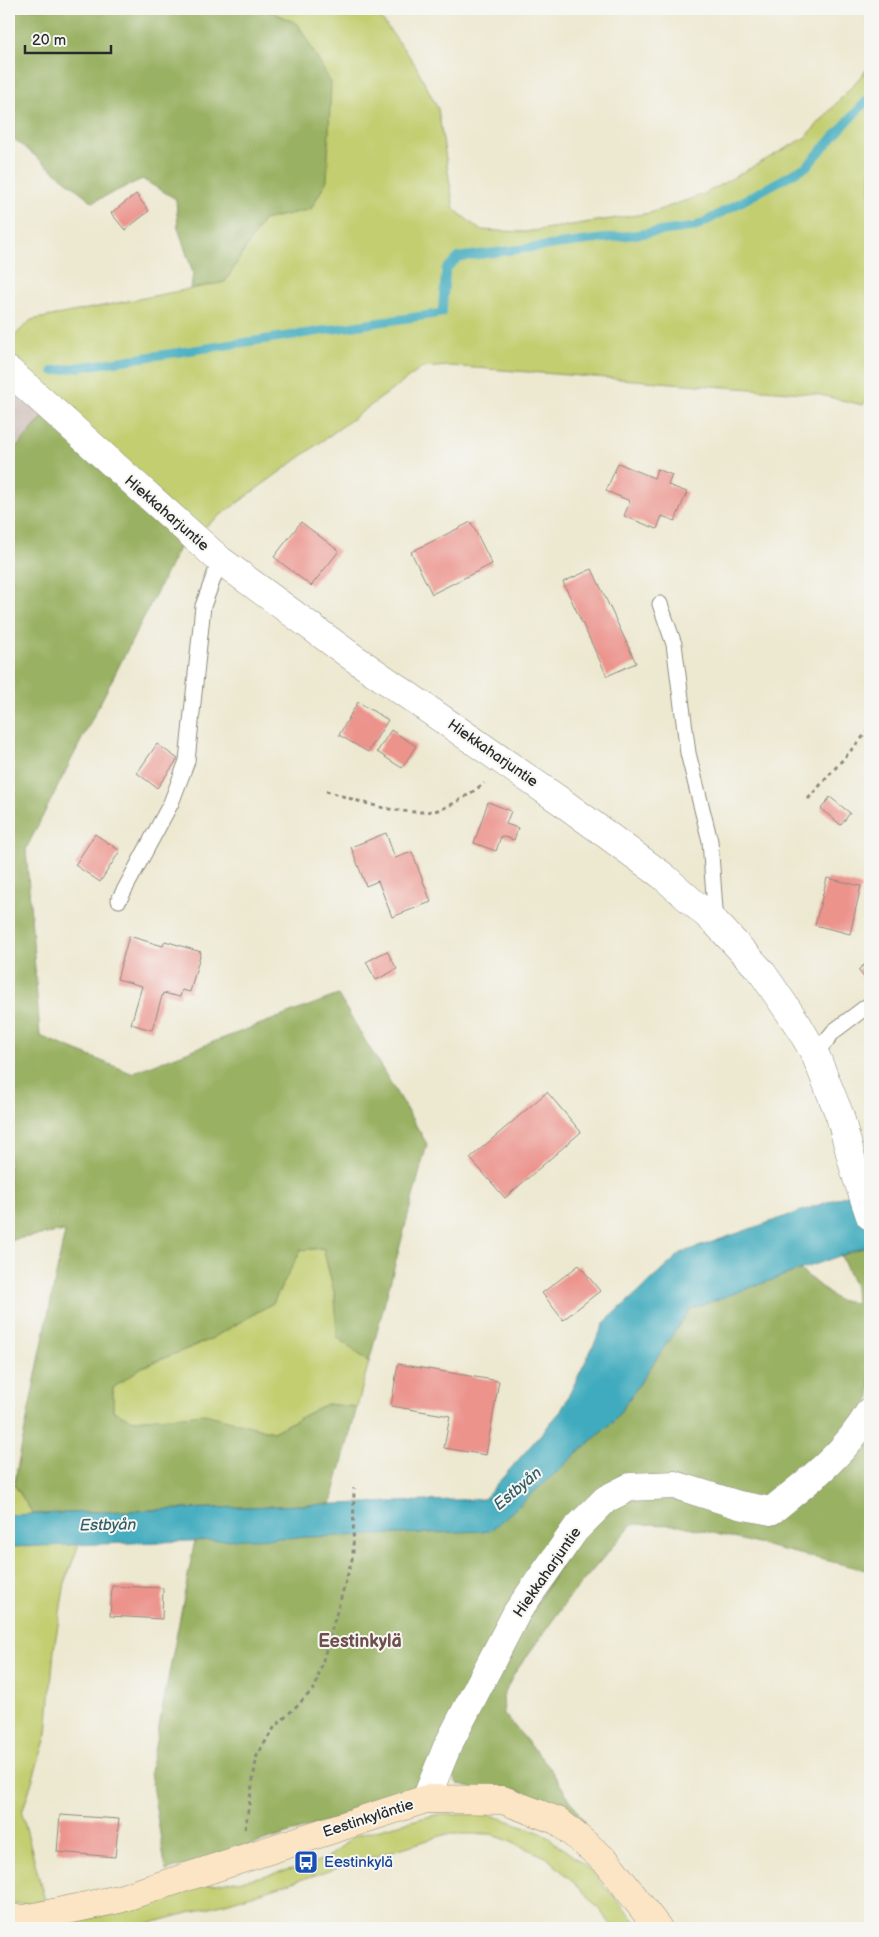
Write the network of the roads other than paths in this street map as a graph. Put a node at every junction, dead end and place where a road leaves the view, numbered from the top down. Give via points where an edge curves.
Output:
1 (9, 372) edge
2 (220, 560) junction
3 (660, 604) dead end
4 (119, 900) dead end
5 (716, 923) junction
6 (870, 1004) edge
7 (815, 1054) junction
8 (870, 1216) edge
9 (870, 1411) edge
10 (426, 1799) junction
11 (9, 1919) edge
12 (658, 1928) edge

1 - 2 street, Hiekkaharjuntie
2 - 4 lane via 203,606 187,761 171,803
2 - 5 street, Hiekkaharjuntie via 351,656 562,802 663,876
3 - 5 lane via 674,644 688,753 710,840
5 - 7 street, Hiekkaharjuntie via 761,971
6 - 7 lane via 834,1031
7 - 8 street, Hiekkaharjuntie via 840,1116
9 - 10 street, Hiekkaharjuntie via 857,1433 816,1475 771,1511 739,1505 675,1485 630,1488 606,1499 575,1530 518,1612 447,1748
10 - 11 street, Eestinkyläntie via 119,1899 25,1919
10 - 12 street, Eestinkyläntie via 503,1800 558,1821 607,1862

